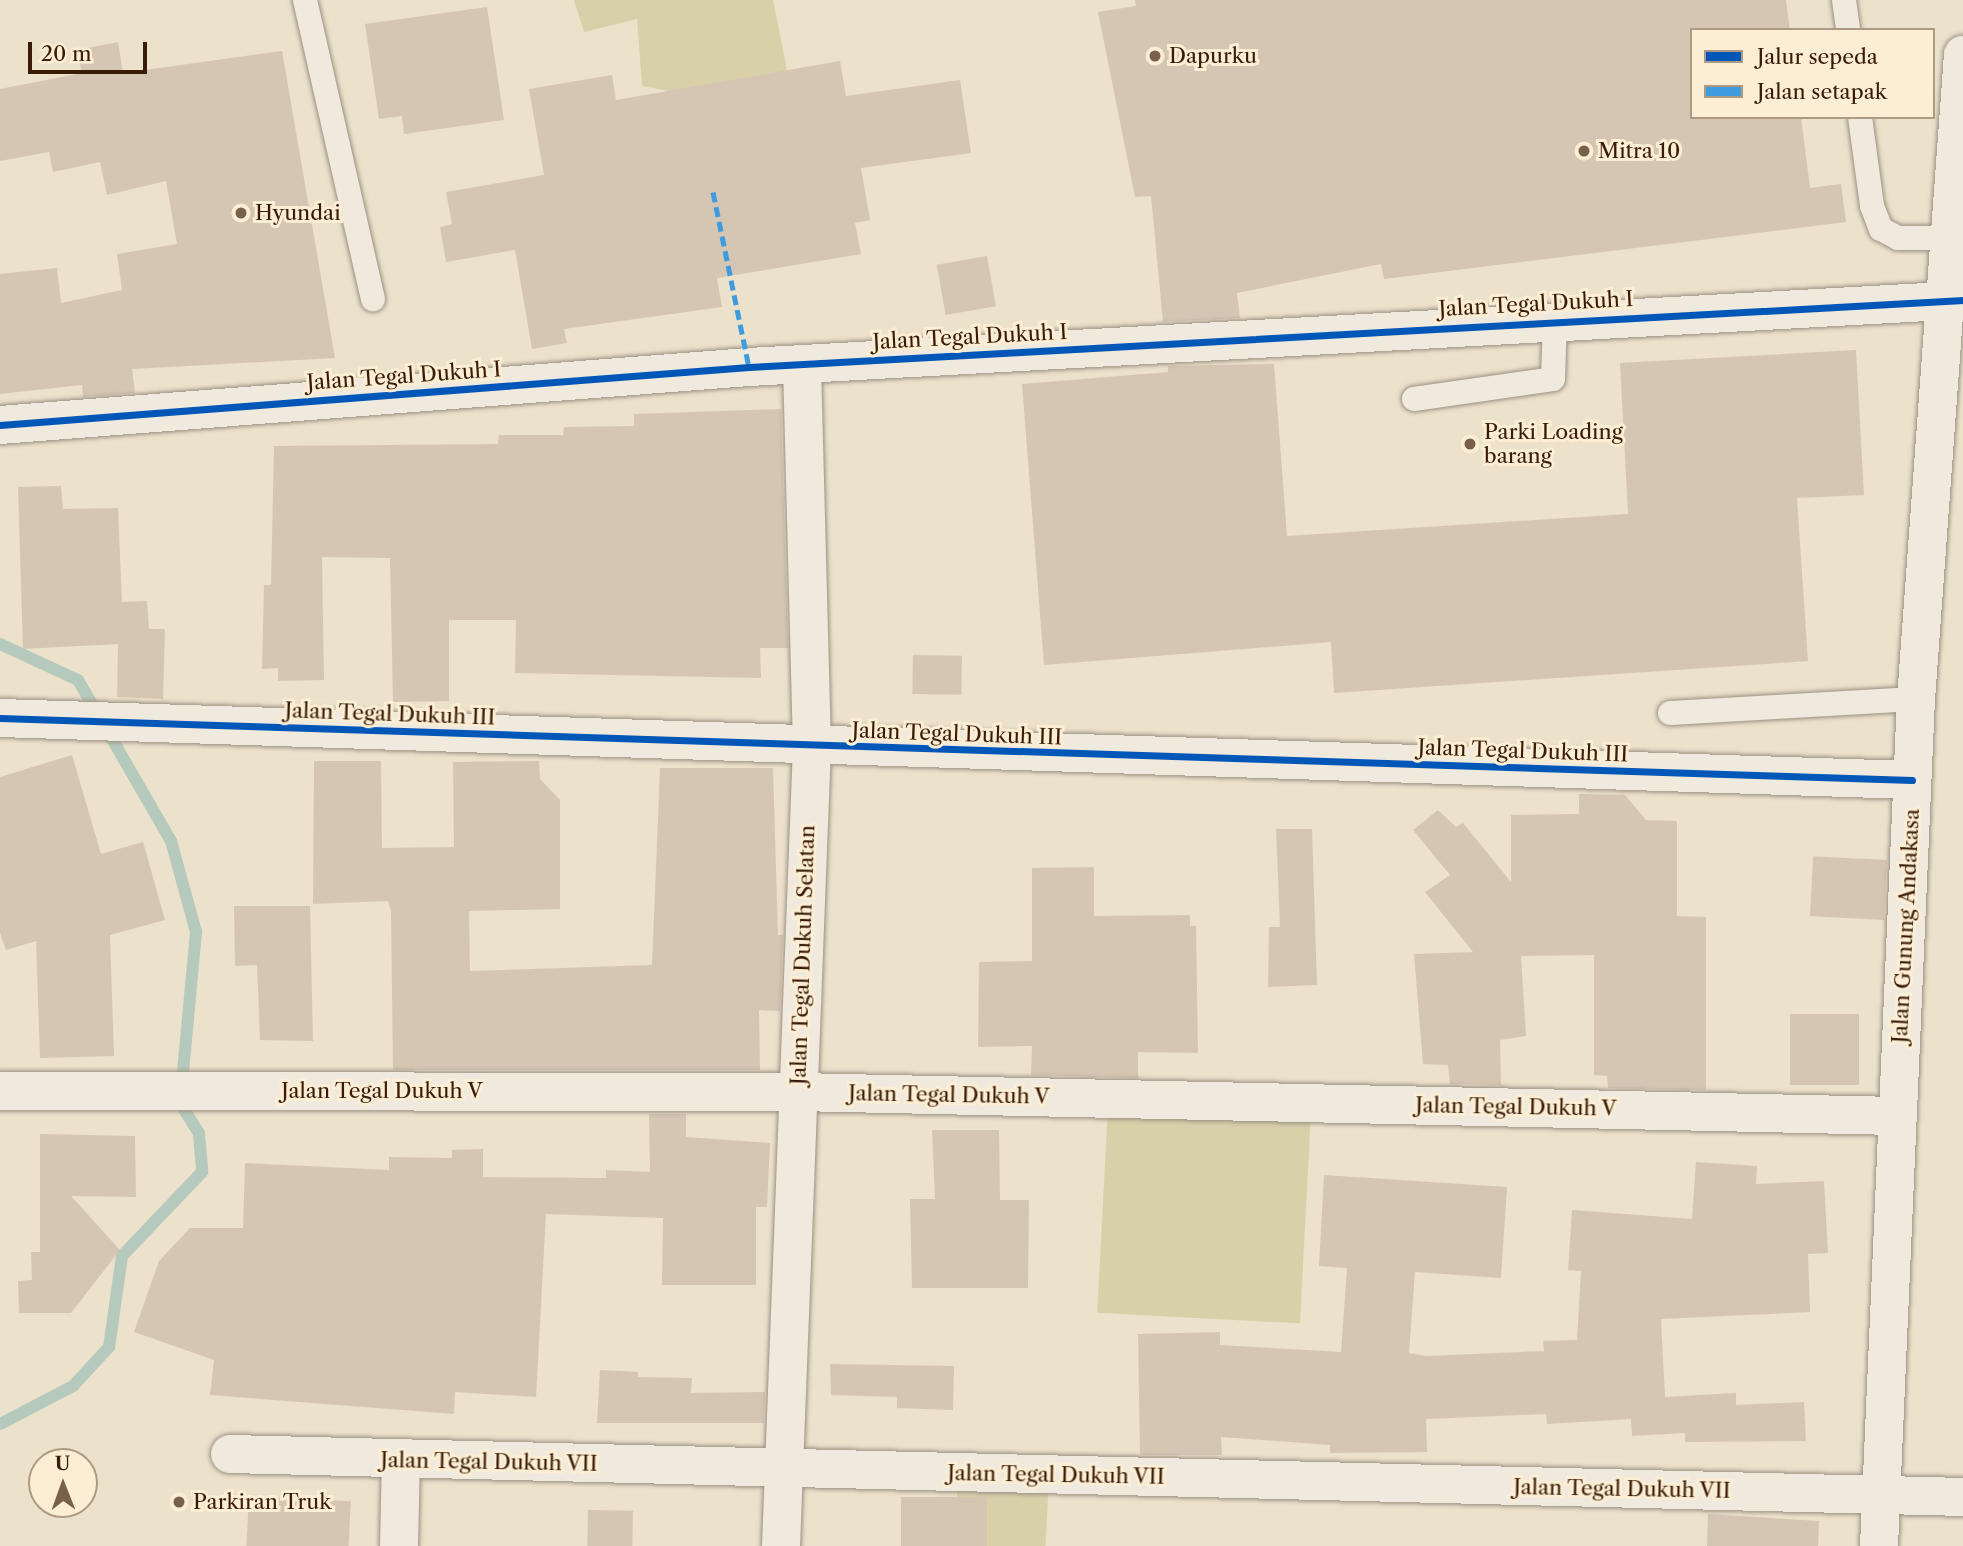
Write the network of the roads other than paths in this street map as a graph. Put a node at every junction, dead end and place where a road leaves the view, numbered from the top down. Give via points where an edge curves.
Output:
1 (305, 0) edge
2 (1844, 0) edge
3 (1849, 28) edge
4 (1963, 55) edge
5 (1860, 119) edge
6 (1949, 237) junction
7 (373, 299) dead end
8 (1953, 301) edge
9 (1555, 320) junction
10 (802, 364) junction
11 (1413, 399) dead end
12 (0, 425) edge
13 (1916, 699) junction
14 (1670, 713) dead end
15 (0, 718) edge
16 (811, 747) junction
17 (1912, 780) junction
18 (0, 1091) edge
19 (797, 1092) junction
20 (1898, 1116) junction
21 (230, 1454) dead end
22 (401, 1461) junction
23 (784, 1468) junction
24 (1881, 1495) junction
25 (1963, 1497) edge
26 (399, 1546) edge
27 (781, 1546) edge
28 (1879, 1546) edge

1 - 7 lane
2 - 3 lane
4 - 6 street, Jalan Gunung Andakasa
5 - 6 lane via 1872,206 1881,229 1898,238
6 - 8 street, Jalan Gunung Andakasa
8 - 9 street, Jalan Tegal Dukuh I
8 - 13 street, Jalan Gunung Andakasa
9 - 10 street, Jalan Tegal Dukuh I
9 - 11 lane via 1553,379
10 - 12 street, Jalan Tegal Dukuh I
10 - 16 street, Jalan Tegal Dukuh Selatan
13 - 14 lane
13 - 17 street, Jalan Gunung Andakasa
15 - 16 street, Jalan Tegal Dukuh III
16 - 17 street, Jalan Tegal Dukuh III
16 - 19 street, Jalan Tegal Dukuh Selatan
17 - 20 street, Jalan Gunung Andakasa
18 - 19 street, Jalan Tegal Dukuh V
19 - 20 street, Jalan Tegal Dukuh V
19 - 23 street, Jalan Tegal Dukuh Selatan
20 - 24 street, Jalan Gunung Andakasa
21 - 22 street, Jalan Tegal Dukuh VII
22 - 23 street, Jalan Tegal Dukuh VII
22 - 26 street
23 - 24 street, Jalan Tegal Dukuh VII
23 - 27 street, Jalan Tegal Dukuh Selatan
24 - 25 street, Jalan Tegal Dukuh VII
24 - 28 street, Jalan Gunung Andakasa

